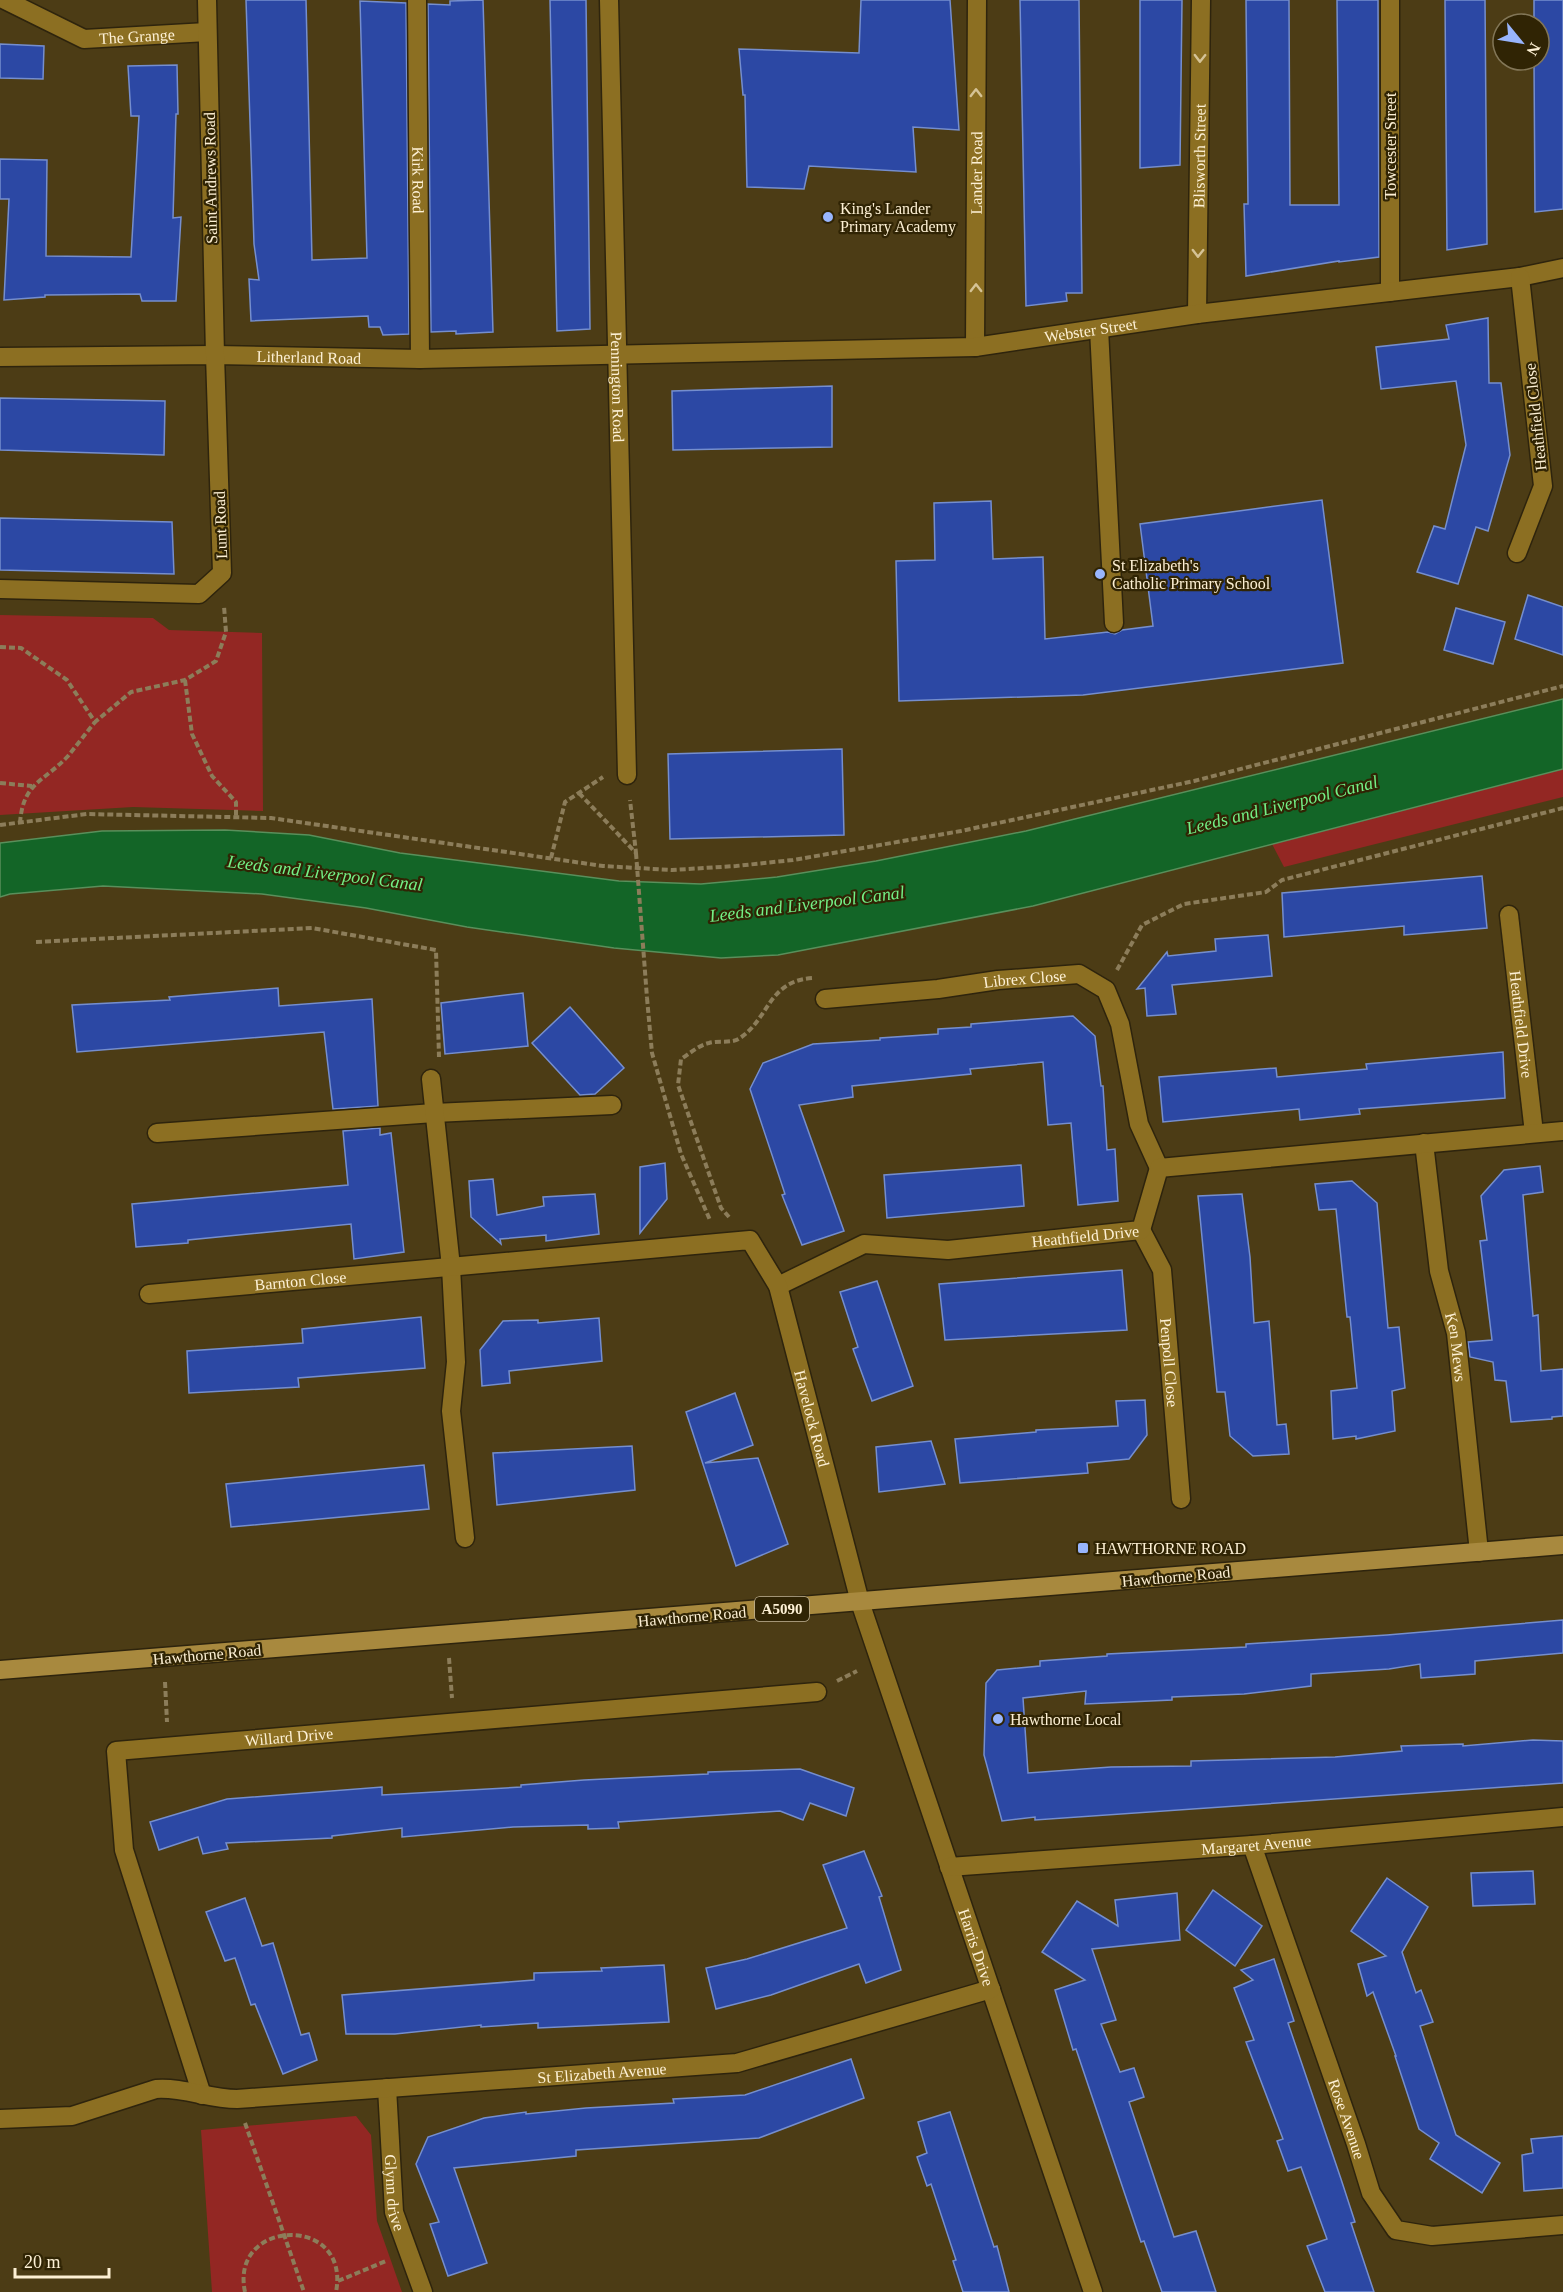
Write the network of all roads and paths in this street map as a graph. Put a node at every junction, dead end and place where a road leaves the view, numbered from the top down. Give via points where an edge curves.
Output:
1 (5, 0) edge
2 (207, 0) edge
3 (417, 0) edge
4 (609, 0) edge
5 (977, 0) edge
6 (1201, 0) edge
7 (1390, 0) edge
8 (207, 32) junction
9 (1563, 268) edge
10 (1520, 277) junction
11 (1390, 292) junction
12 (1197, 314) junction
13 (1099, 329) junction
14 (975, 347) junction
15 (617, 353) junction
16 (214, 355) junction
17 (0, 357) edge
18 (420, 359) junction
19 (1517, 553) dead end
20 (222, 573) junction
21 (0, 589) edge
22 (1114, 623) dead end
23 (0, 647) edge
24 (185, 680) junction
25 (1563, 686) edge
26 (95, 722) junction
27 (627, 775) junction
28 (0, 783) edge
29 (33, 786) junction
30 (579, 793) junction
31 (1563, 808) edge
32 (236, 818) junction
33 (20, 823) junction
34 (0, 825) edge
35 (636, 853) junction
36 (551, 858) junction
37 (1509, 915) dead end
38 (36, 942) dead end
39 (814, 977) dead end
40 (1106, 990) junction
41 (825, 999) dead end
42 (431, 1079) joint
43 (612, 1105) dead end
44 (435, 1113) junction
45 (1563, 1131) edge
46 (157, 1133) dead end
47 (1534, 1133) junction
48 (1424, 1143) junction
49 (1159, 1168) junction
50 (1141, 1230) junction
51 (750, 1240) junction
52 (720, 1242) junction
53 (451, 1267) junction
54 (778, 1286) junction
55 (149, 1294) dead end
56 (1180, 1498) dead end
57 (465, 1538) dead end
58 (1563, 1545) edge
59 (1479, 1552) junction
60 (860, 1602) junction
61 (448, 1635) junction
62 (163, 1658) junction
63 (879, 1659) junction
64 (0, 1670) edge
65 (817, 1692) joint
66 (453, 1723) junction
67 (169, 1747) junction
68 (1563, 1817) edge
69 (1252, 1845) junction
70 (949, 1867) junction
71 (991, 1989) junction
72 (387, 2088) junction
73 (202, 2095) junction
74 (237, 2099) junction
75 (0, 2119) edge
76 (1563, 2226) edge
77 (282, 2234) junction
78 (409, 2252) junction
79 (338, 2281) junction
80 (245, 2292) edge
81 (304, 2292) edge
82 (336, 2292) edge
83 (423, 2292) edge
84 (1093, 2292) edge

1 - 8 street, The Grange via 84,39
2 - 8 street, Saint Andrews Road
3 - 18 street, Kirk Road
4 - 15 street, Pennington Road
14 -> 5 street, Lander Road
6 -> 12 street, Blisworth Street
7 - 11 street, Towcester Street
8 - 16 street, Saint Andrews Road
9 - 10 street, Webster Street
10 - 11 street, Webster Street
10 - 19 street, Heathfield Close via 1543,486
11 - 12 street, Webster Street
12 - 13 street, Webster Street
13 - 14 street, Webster Street
13 - 22 street
14 - 15 street, Webster Street
15 - 18 street, Litherland Road
15 - 27 street, Pennington Road
16 - 17 street, Litherland Road
16 - 18 street, Litherland Road
16 - 20 street, Lunt Road
20 - 21 street, Lunt Road via 199,594
20 - 24 path via 226,632 216,661
23 - 26 path via 21,648 67,680
24 - 26 path via 131,692
24 - 32 path via 192,734 212,776 236,802
25 - 36 path via 1194,781 855,850 793,860 672,870
26 - 29 path via 67,758
27 - 30 path via 608,775
27 - 35 path
28 - 29 path
29 - 33 path via 21,806
30 - 35 path
30 - 36 path via 565,802
31 - 40 path via 1282,880 1266,892 1184,904 1142,925
32 - 33 path via 87,814
32 - 36 path via 271,818
33 - 34 path
35 - 52 path, bridge via 652,1053 681,1154
37 - 47 street, Heathfield Drive
38 - 42 path via 312,928 436,950 439,1065
39 - 51 path via 803,978 776,993 758,1022 739,1040 707,1043 681,1059 678,1085 721,1208
40 - 41 street, Librex Close via 1079,974
40 - 49 street via 1120,1024 1139,1124
42 - 44 street
43 - 44 street
44 - 46 street
44 - 53 street
45 - 47 street
47 - 48 street
48 - 49 street
48 - 59 street, Ken Mews via 1439,1270 1456,1333
49 - 50 street, Heathfield Drive
50 - 54 street, Heathfield Drive via 948,1250 864,1244
50 - 56 street, Penpoll Close via 1162,1270
51 - 52 street, Barnton Close
51 - 54 street, Havelock Road
52 - 53 street, Barnton Close
53 - 55 street, Barnton Close
53 - 57 street via 456,1362 451,1411
54 - 60 street, Havelock Road
58 - 59 main road, Hawthorne Road / A5090
59 - 60 main road, Hawthorne Road / A5090
60 - 61 main road, Hawthorne Road / A5090
60 - 63 street, Harris Drive
61 - 62 main road, Hawthorne Road / A5090
61 - 66 path
62 - 64 main road, Hawthorne Road / A5090
62 - 67 path
63 - 65 path
63 - 70 street, Harris Drive
65 - 66 street, Willard Drive
66 - 67 street, Willard Drive
67 - 73 street, Willard Drive via 116,1751 124,1850
68 - 69 street, Margaret Avenue
69 - 70 street, Margaret Avenue
69 - 76 street, Rose Avenue via 1371,2193 1396,2230 1432,2236
70 - 71 street, Harris Drive
71 - 72 street, St Elizabeth Avenue via 738,2063
71 - 84 street, Harris Drive
72 - 74 street, St Elizabeth Avenue
72 - 78 street, Glynn drive via 394,2211
73 - 74 street, St Elizabeth Avenue
73 - 75 street, St Elizabeth Avenue via 156,2089 72,2116
74 - 77 path
77 - 79 path via 299,2234 327,2250
77 - 80 path via 268,2239 248,2260
77 - 81 path
78 - 79 path
78 - 83 street, Glynn drive
79 - 82 path

